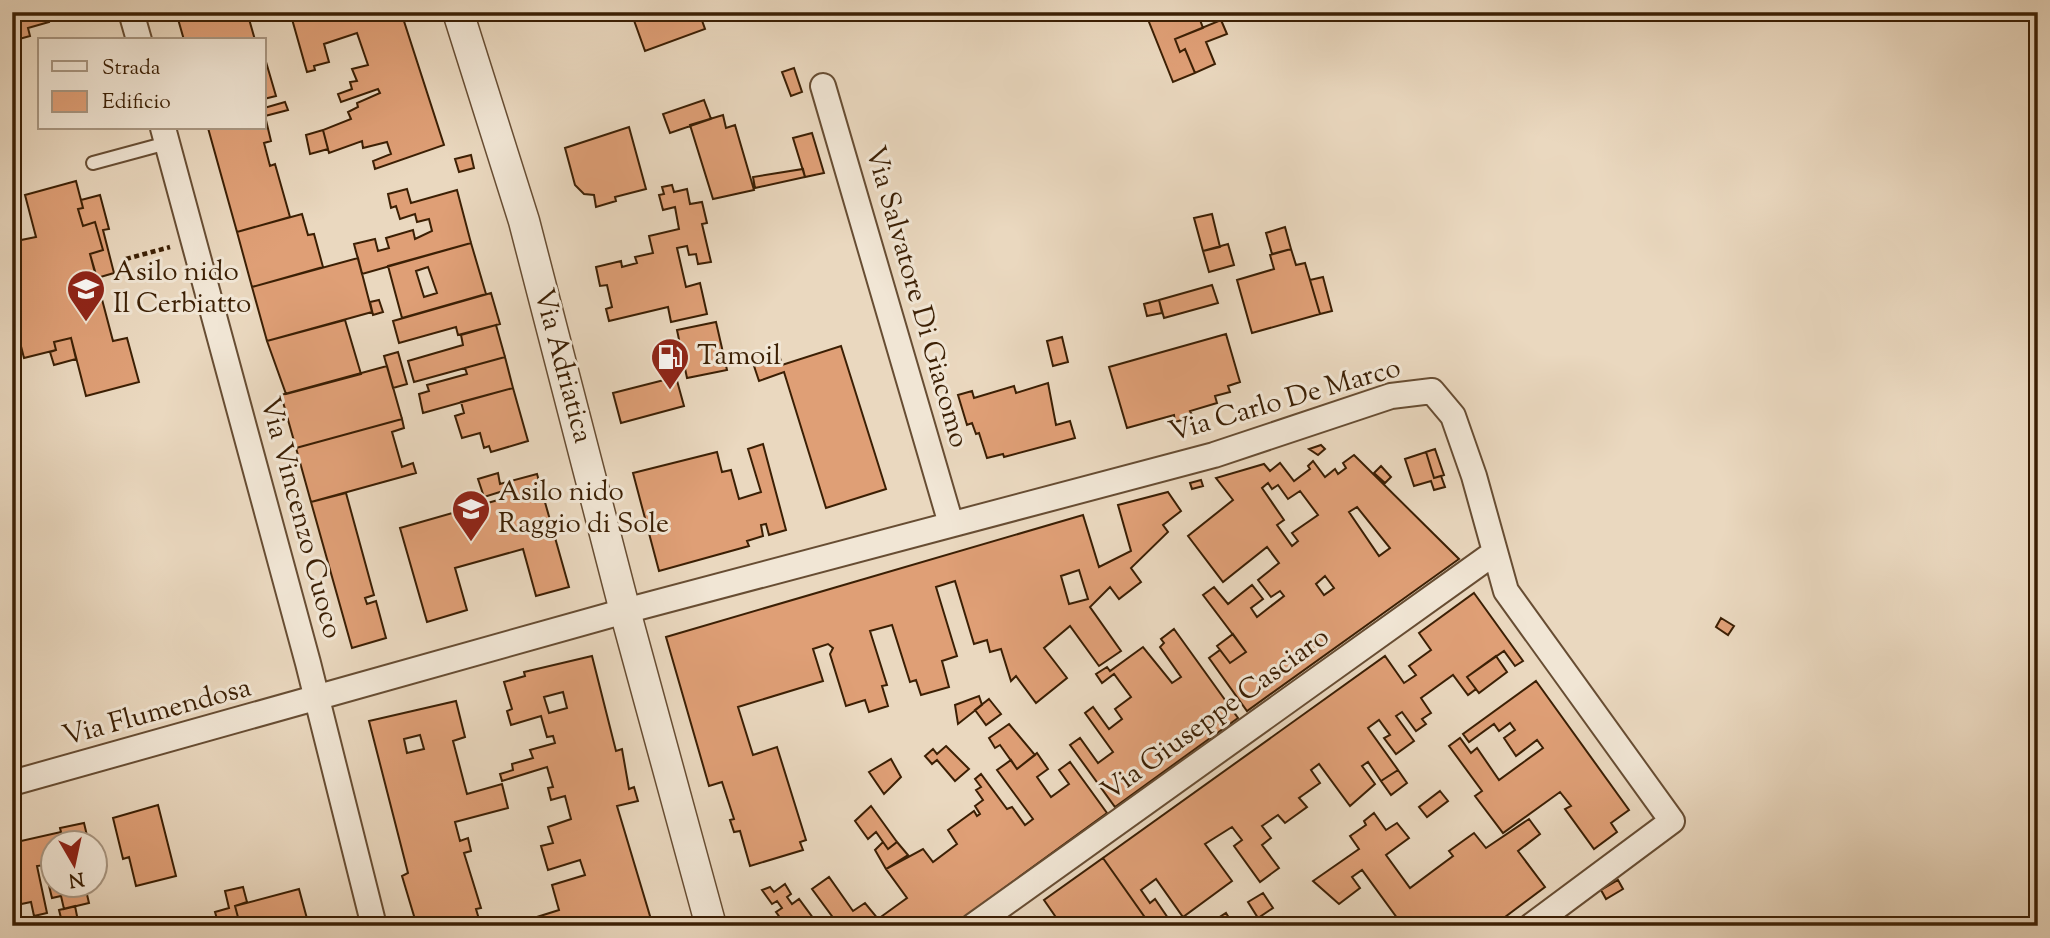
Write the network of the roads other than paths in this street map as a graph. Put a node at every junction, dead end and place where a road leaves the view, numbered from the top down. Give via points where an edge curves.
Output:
1 (131, 12) edge
2 (458, 12) edge
3 (138, 38) edge
4 (823, 86) dead end
5 (165, 135) edge
6 (93, 163) dead end
7 (951, 524) junction
8 (1494, 553) junction
9 (625, 611) junction
10 (317, 699) junction
11 (12, 783) edge
12 (374, 926) edge
13 (711, 926) edge
14 (973, 926) edge
15 (1531, 926) edge

1 - 3 street
2 - 9 street, Via Adriatica via 524,221
4 - 7 street, Via Salvatore Di Giacomo
5 - 6 lane
5 - 10 street, Via Vincenzo Cuoco
7 - 8 street, Via Carlo De Marco via 1214,455 1391,396 1432,391 1453,416
7 - 9 street, Via Carlo De Marco
8 - 14 street, Via Giuseppe Casciaro
8 - 15 street, Via Carlo De Marco via 1506,591 1672,821
9 - 10 street, Via Flumendosa
9 - 13 street, Via Adriatica
10 - 11 street, Via Flumendosa
10 - 12 street, Via Vincenzo Cuoco

